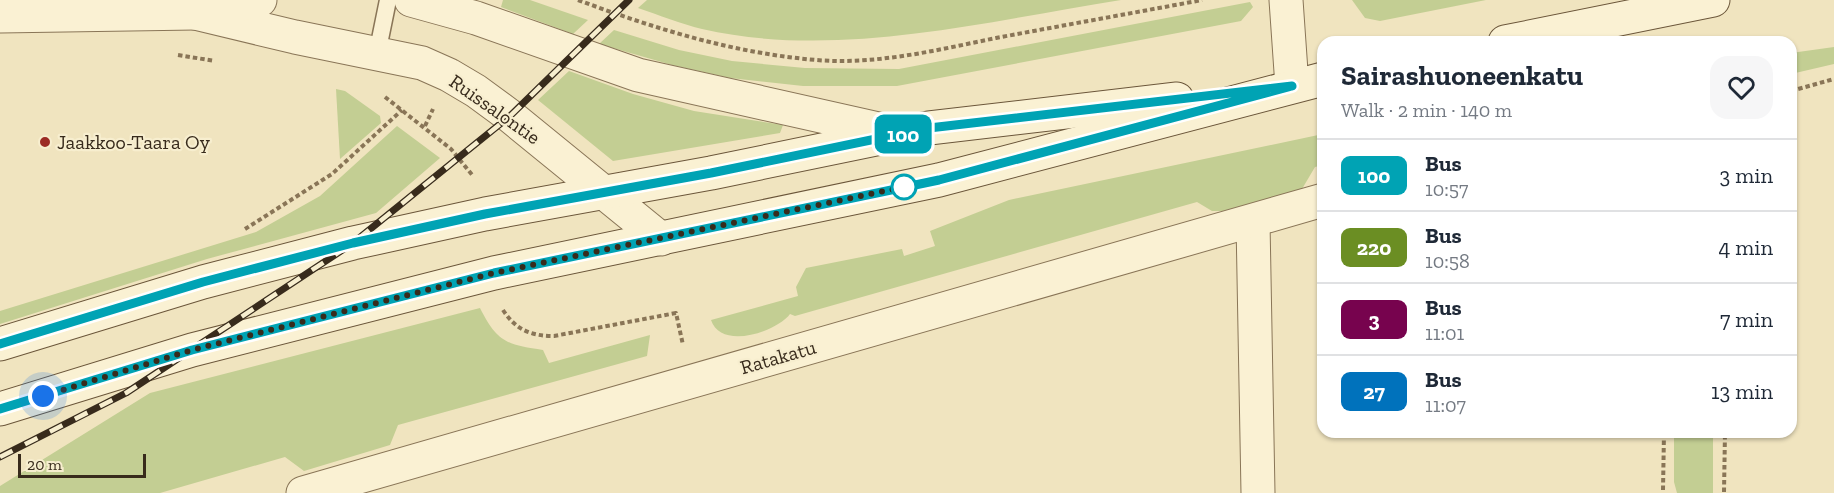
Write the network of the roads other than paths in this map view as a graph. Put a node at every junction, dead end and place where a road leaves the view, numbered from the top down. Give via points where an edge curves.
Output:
1 (261, 0) edge
2 (388, 0) edge
3 (411, 0) edge
4 (1286, 0) edge
5 (1713, 0) edge
6 (195, 13) junction
7 (0, 16) edge
8 (1535, 36) edge
9 (377, 54) junction
10 (1307, 83) edge
11 (901, 134) junction
12 (604, 192) junction
13 (1317, 202) edge
14 (1253, 222) junction
15 (661, 238) junction
16 (0, 344) edge
17 (0, 409) edge
18 (354, 486) edge
19 (303, 493) edge
20 (1258, 493) edge

1 - 6 main road, Ruissalontie
2 - 9 lane
3 - 11 main road via 476,18 638,75
4 - 10 main road
5 - 8 main road
6 - 7 main road, Ruissalontie
6 - 9 main road, Ruissalontie
9 - 12 main road, Ruissalontie via 422,63 476,91
10 - 11 main road
10 - 15 main road via 939,180
11 - 12 main road
12 - 15 main road, Ruissalontie
12 - 16 main road via 353,243 203,282
13 - 14 main road, Ratakatu
14 - 18 main road, Ratakatu
14 - 20 main road
15 - 17 main road via 494,273 192,350
18 - 19 main road, Ratakatu

